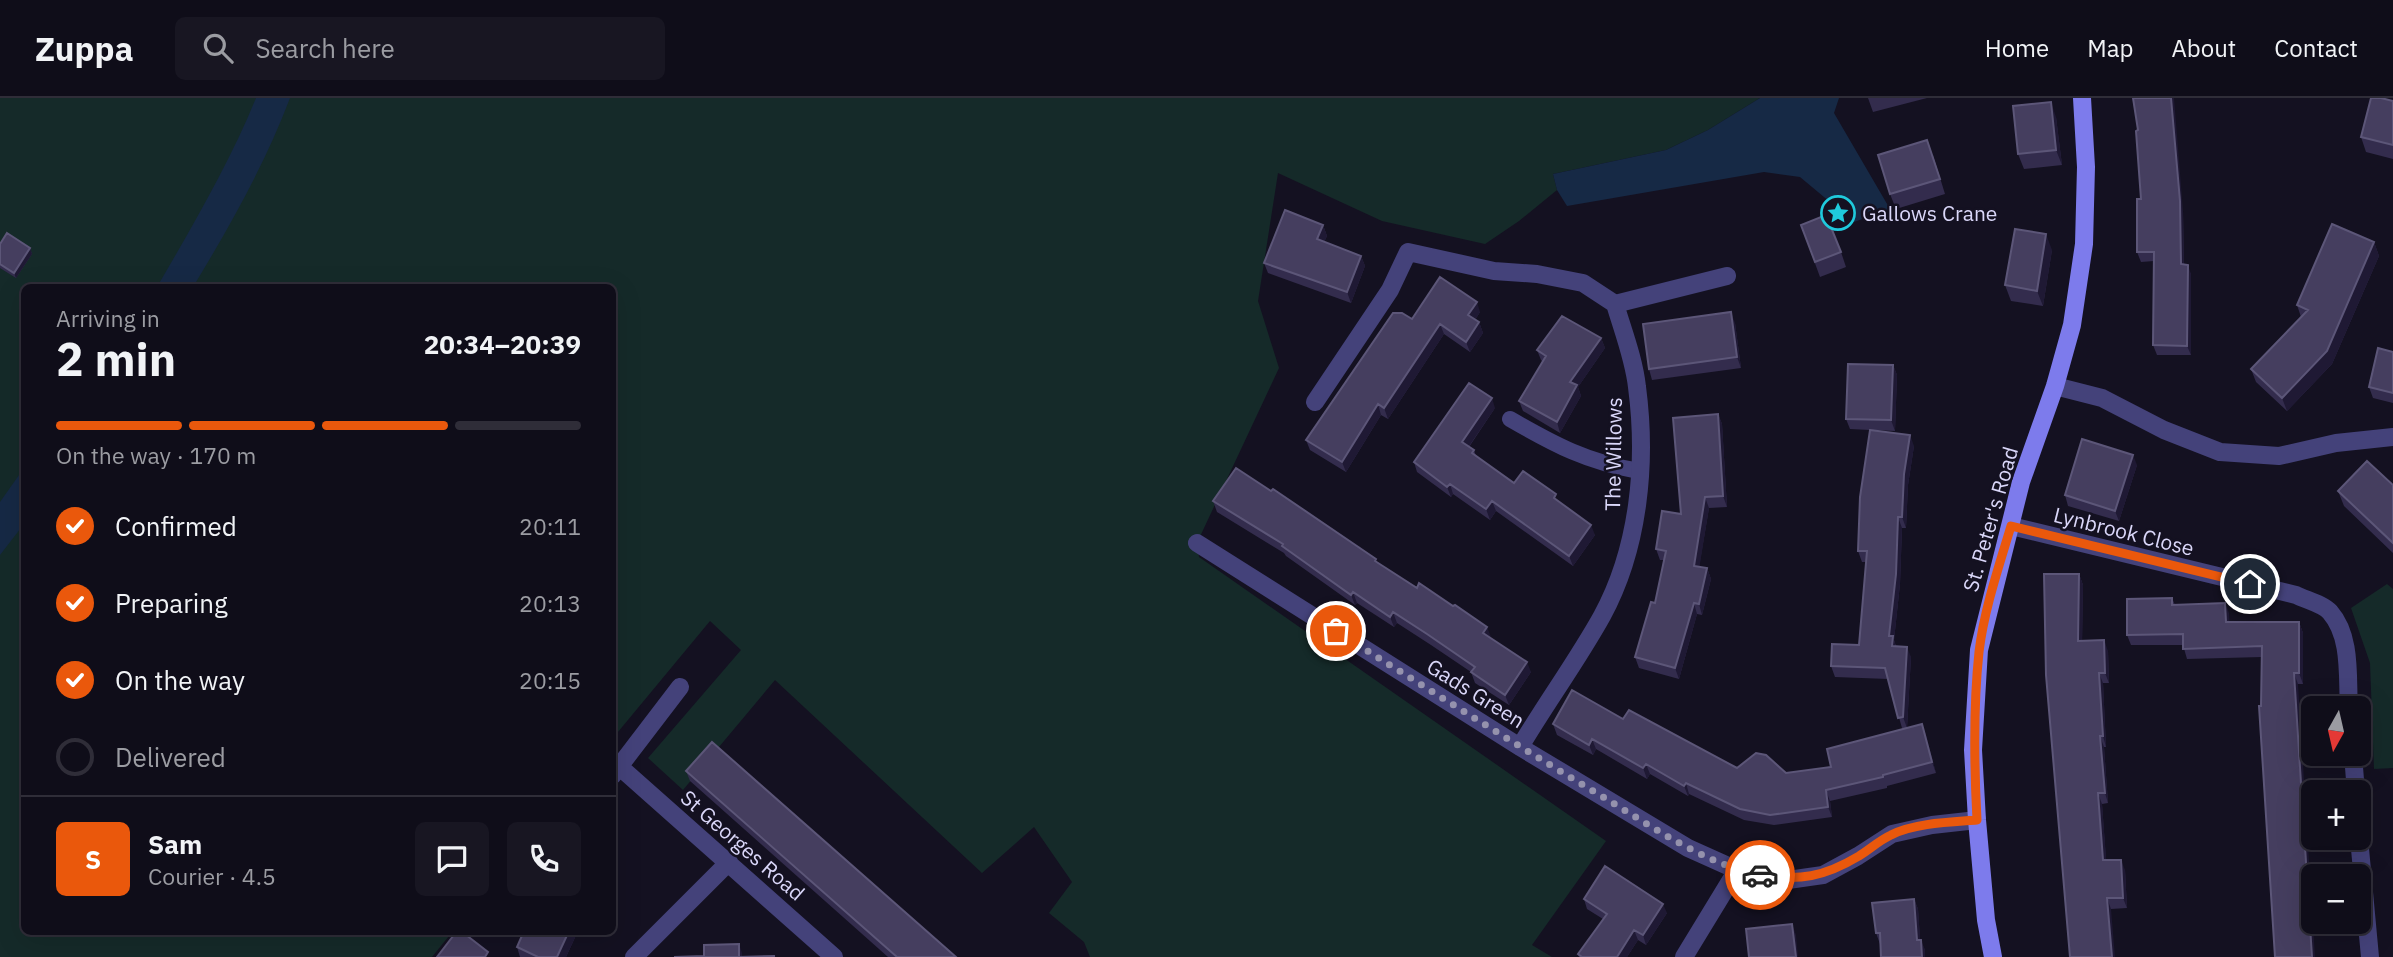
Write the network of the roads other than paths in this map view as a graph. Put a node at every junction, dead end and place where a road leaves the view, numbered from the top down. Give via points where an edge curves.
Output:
1 (2082, 98) edge
2 (1727, 276) dead end
3 (1615, 304) junction
4 (2054, 386) junction
5 (1315, 402) dead end
6 (1510, 419) dead end
7 (2393, 437) edge
8 (1639, 471) junction
9 (2011, 526) junction
10 (1197, 543) dead end
11 (680, 687) dead end
12 (2348, 696) edge
13 (1520, 747) junction
14 (617, 772) edge
15 (1977, 820) junction
16 (2360, 850) edge
17 (729, 862) junction
18 (1737, 870) junction
19 (634, 957) edge
20 (834, 957) edge
21 (1684, 957) edge
22 (1993, 957) edge
23 (2370, 957) edge

1 - 4 street, St. Peter's Road via 2084,244 2072,325
2 - 3 street
3 - 5 street via 1583,282 1494,271 1408,252 1390,290
3 - 8 street, The Willows via 1637,385
4 - 7 street via 2102,398 2220,452 2279,456
4 - 9 street, St. Peter's Road
6 - 8 lane via 1585,458
8 - 13 street, The Willows via 1637,512 1603,614
9 - 12 street, Lynbrook Close via 2296,595 2329,610 2345,643
9 - 15 street, St. Peter's Road via 1979,650 1973,750
10 - 13 street, Gads Green
11 - 14 street
13 - 18 street, Gads Green via 1688,848
14 - 17 street, St Georges Road
15 - 18 street, Gads Green via 1892,834 1823,875 1788,880
15 - 22 street, St. Peter's Road
16 - 23 street
17 - 19 street
17 - 20 street, St Georges Road
18 - 21 street

